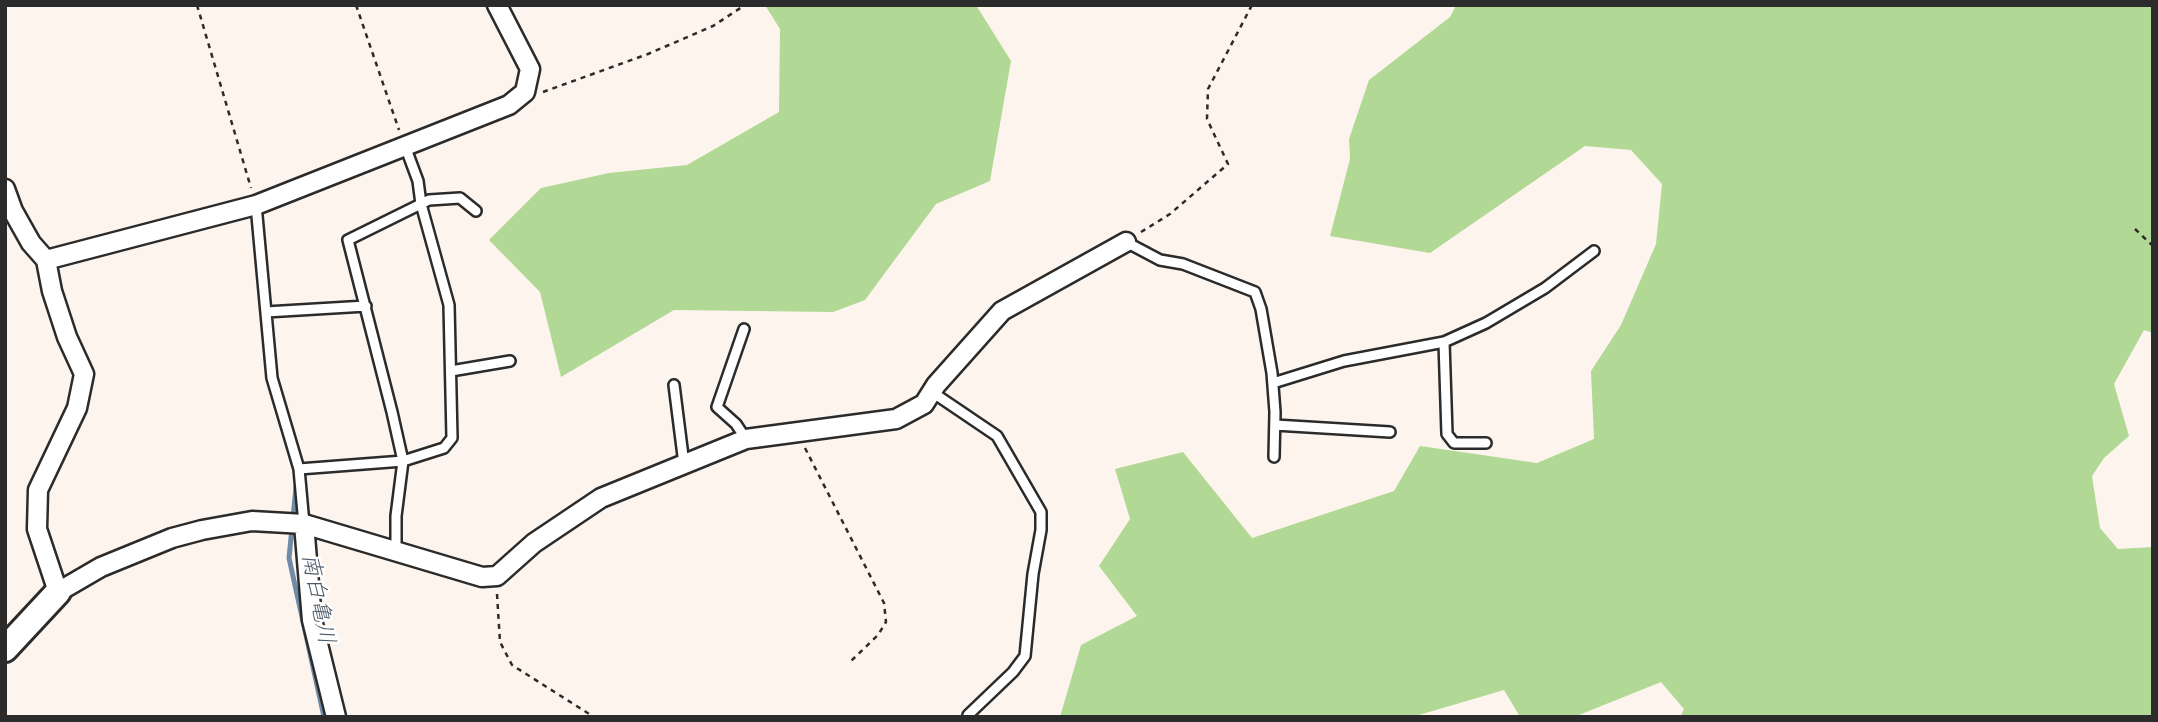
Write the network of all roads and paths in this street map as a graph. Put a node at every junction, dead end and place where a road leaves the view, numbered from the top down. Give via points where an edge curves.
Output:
1 (197, 5) edge
2 (356, 5) edge
3 (497, 5) edge
4 (745, 5) edge
5 (1252, 5) edge
6 (509, 105) junction
7 (405, 146) junction
8 (5, 189) edge
9 (421, 204) junction
10 (256, 205) junction
11 (477, 211) dead end
12 (2135, 229) dead end
13 (1126, 242) junction
14 (2153, 246) edge
15 (1594, 251) dead end
16 (46, 260) junction
17 (366, 306) junction
18 (266, 312) junction
19 (744, 329) dead end
20 (1444, 342) junction
21 (510, 361) dead end
22 (451, 371) junction
23 (1272, 383) junction
24 (674, 385) dead end
25 (932, 392) junction
26 (1275, 425) junction
27 (1390, 432) dead end
28 (797, 433) junction
29 (746, 439) junction
30 (1486, 443) dead end
31 (1274, 457) dead end
32 (402, 461) junction
33 (684, 464) junction
34 (299, 469) junction
35 (304, 524) junction
36 (396, 551) junction
37 (496, 576) junction
38 (58, 592) junction
39 (5, 649) edge
40 (850, 662) dead end
41 (968, 715) edge
42 (336, 717) edge
43 (594, 717) edge

1 - 10 path
2 - 7 path
3 - 6 street via 530,69 525,92
4 - 6 path via 713,26 648,54
5 - 13 path via 1208,89 1207,119 1228,164 1170,214
6 - 7 street
7 - 9 lane
7 - 10 street
8 - 16 street via 31,243
9 - 11 lane via 460,198
9 - 17 lane via 348,240
9 - 22 lane via 449,305
10 - 16 street
10 - 18 lane
12 - 14 path
13 - 23 lane via 1160,260 1183,264 1255,292
13 - 25 street via 1002,311
15 - 20 lane via 1545,288
16 - 38 street via 67,337 84,374 77,408 38,490 37,529
17 - 18 lane
17 - 32 lane
18 - 34 lane via 272,378
19 - 29 lane via 717,407
20 - 23 lane via 1344,361
20 - 30 lane via 1447,434 1454,443
21 - 22 lane
22 - 32 lane via 452,438 444,448
23 - 26 lane
24 - 33 lane
25 - 28 street via 924,404 896,419
25 - 41 lane via 997,436 1041,512 1025,656
26 - 27 lane
26 - 31 lane
28 - 29 street
28 - 40 path via 884,603 886,622
29 - 33 street
32 - 34 lane
32 - 36 lane
33 - 37 street via 601,498 534,543
34 - 35 lane
35 - 36 street
35 - 38 street via 252,521 172,538 101,567
35 - 42 street via 312,620
36 - 37 street
37 - 43 path via 500,642 512,665
38 - 39 street

